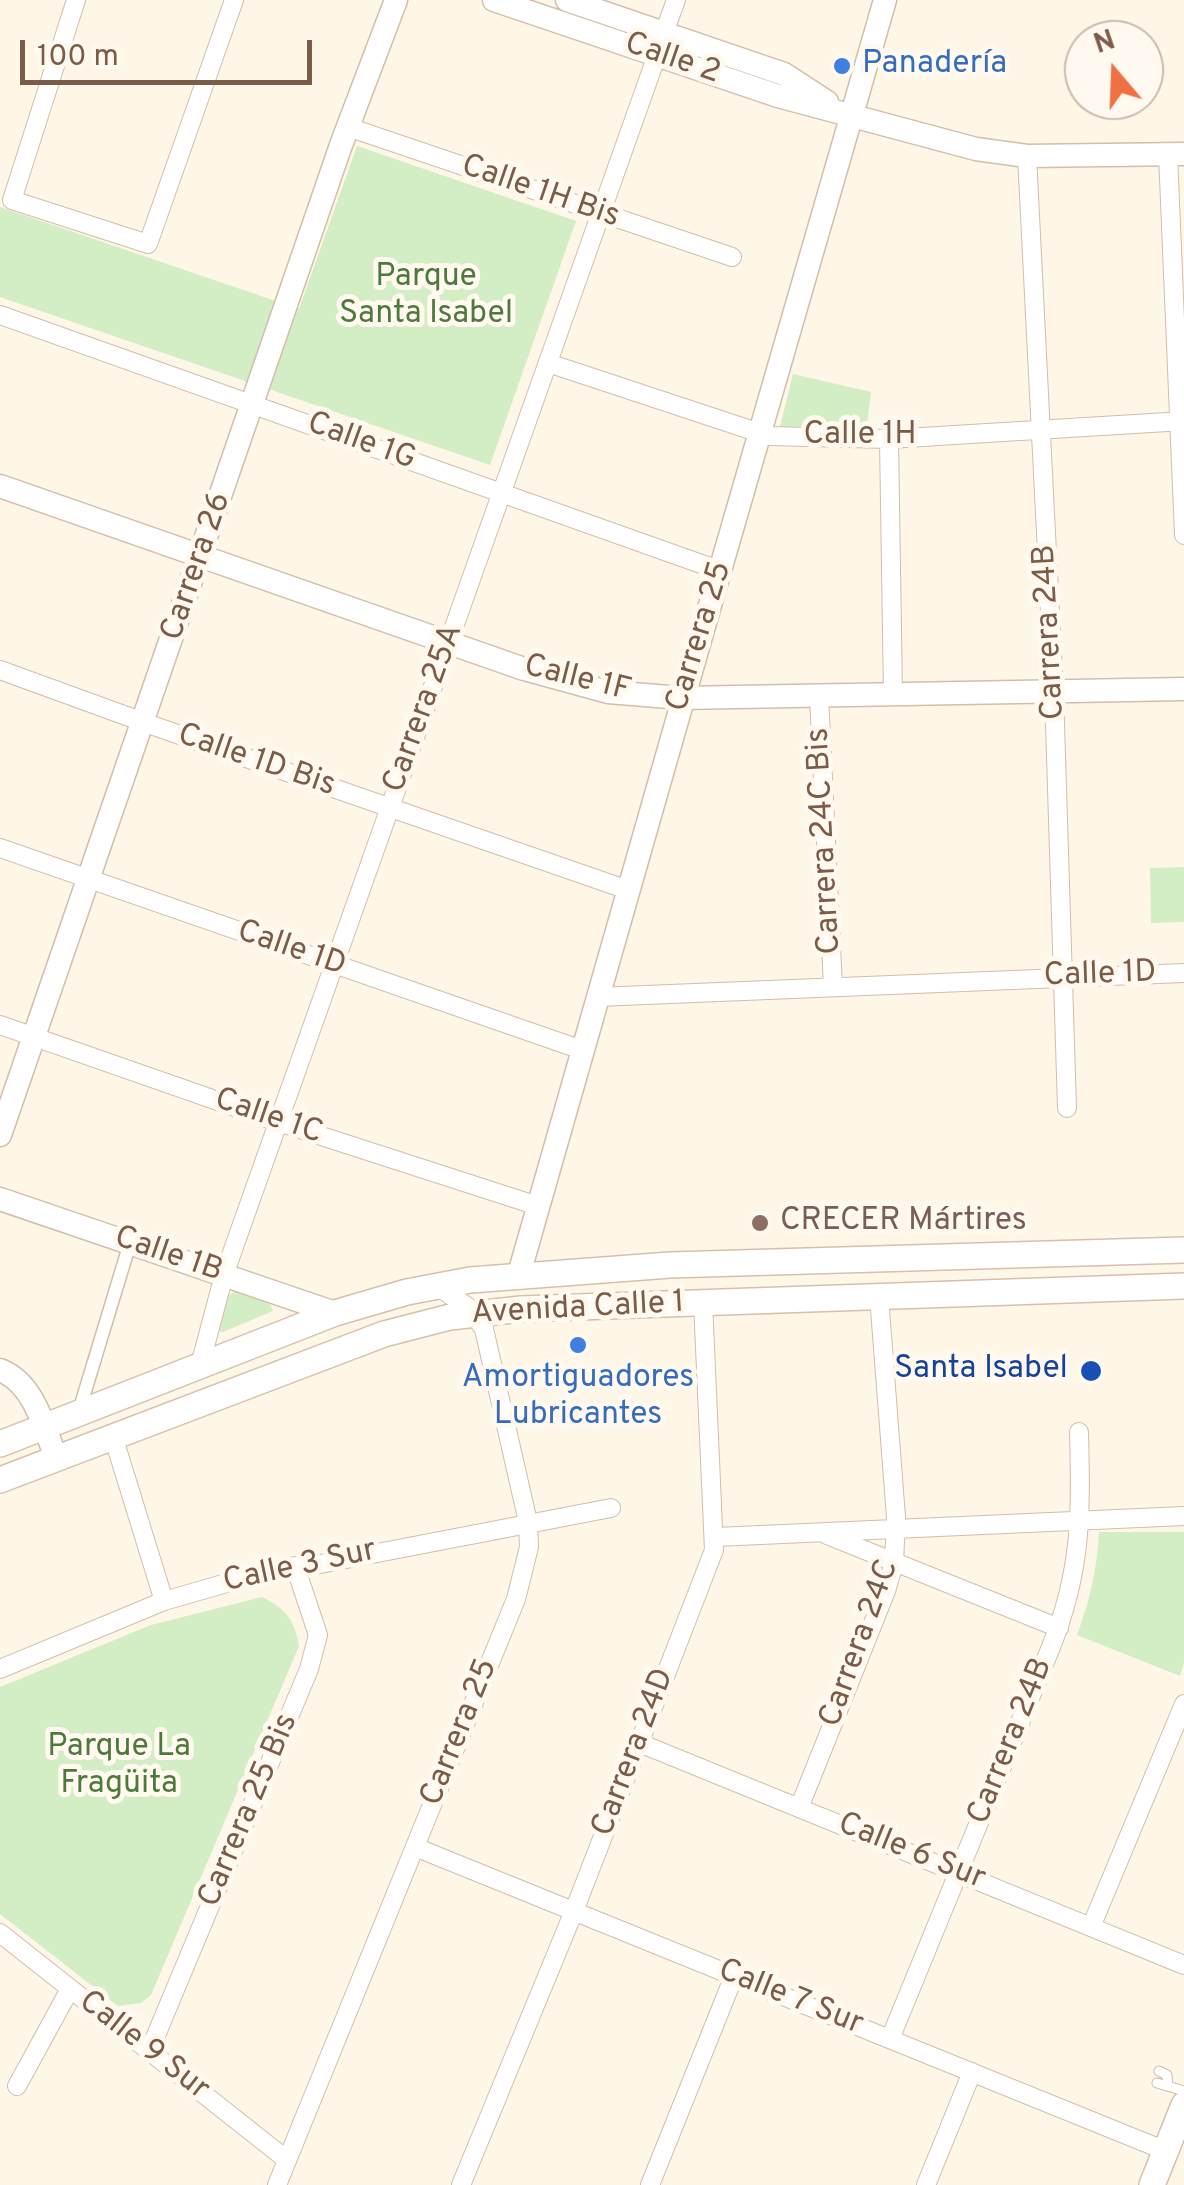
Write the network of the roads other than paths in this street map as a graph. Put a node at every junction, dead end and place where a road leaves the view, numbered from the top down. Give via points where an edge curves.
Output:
1 (76, 0) edge
2 (234, 0) edge
3 (396, 0) edge
4 (494, 0) edge
5 (567, 0) edge
6 (676, 0) edge
7 (885, 0) edge
8 (661, 44) junction
9 (851, 117) junction
10 (348, 128) junction
11 (1176, 154) edge
12 (1027, 156) junction
13 (601, 214) junction
14 (732, 258) dead end
15 (0, 315) edge
16 (548, 363) junction
17 (253, 405) junction
18 (1181, 421) edge
19 (1041, 430) junction
20 (760, 435) junction
21 (888, 439) junction
22 (0, 486) edge
23 (502, 493) junction
24 (1184, 535) edge
25 (201, 557) junction
26 (722, 571) junction
27 (448, 643) junction
28 (0, 670) edge
29 (1184, 689) edge
30 (1054, 692) junction
31 (893, 694) junction
32 (819, 696) junction
33 (682, 698) junction
34 (144, 722) junction
35 (390, 808) junction
36 (0, 848) edge
37 (89, 878) junction
38 (628, 890) junction
39 (334, 965) junction
40 (1184, 973) edge
41 (1063, 977) junction
42 (833, 986) junction
43 (597, 997) junction
44 (0, 1024) edge
45 (34, 1037) junction
46 (582, 1050) junction
47 (1067, 1108) dead end
48 (278, 1122) junction
49 (0, 1135) edge
50 (0, 1198) edge
51 (538, 1206) junction
52 (130, 1243) junction
53 (1184, 1250) edge
54 (224, 1274) junction
55 (519, 1274) junction
56 (436, 1286) junction
57 (1184, 1286) edge
58 (879, 1296) junction
59 (703, 1302) junction
60 (335, 1313) junction
61 (474, 1314) junction
62 (200, 1365) junction
63 (0, 1370) edge
64 (78, 1414) junction
65 (44, 1427) junction
66 (1079, 1432) dead end
67 (114, 1436) junction
68 (0, 1443) edge
69 (56, 1458) junction
70 (0, 1480) edge
71 (611, 1508) dead end
72 (1184, 1516) edge
73 (1081, 1521) junction
74 (528, 1522) junction
75 (896, 1529) junction
76 (819, 1532) junction
77 (716, 1537) junction
78 (894, 1562) junction
79 (296, 1566) junction
80 (164, 1601) junction
81 (1059, 1628) junction
82 (0, 1669) edge
83 (1184, 1704) edge
84 (638, 1742) junction
85 (800, 1808) junction
86 (415, 1847) junction
87 (958, 1873) junction
88 (574, 1911) junction
89 (1091, 1927) junction
90 (0, 1934) edge
91 (1184, 1965) edge
92 (734, 1976) junction
93 (70, 1988) junction
94 (890, 2039) junction
95 (150, 2052) junction
96 (1160, 2071) dead end
97 (972, 2072) junction
98 (1157, 2083) dead end
99 (16, 2086) dead end
100 (1184, 2091) edge
101 (1176, 2095) edge
102 (1166, 2151) junction
103 (287, 2160) junction
104 (277, 2185) edge
105 (461, 2185) edge
106 (650, 2185) edge
107 (926, 2185) edge
108 (1152, 2185) edge

1 - 2 street via 12,200 148,244
3 - 10 street, Carrera 26
4 - 8 street, Calle 2
5 - 8 street, Calle 2
6 - 8 street, Carrera 25A
7 - 9 street, Carrera 25
8 - 9 street, Calle 2
8 - 13 street, Carrera 25A
9 - 12 street, Calle 2
9 - 20 street, Carrera 25
10 - 13 street, Calle 1H Bis
10 - 17 street, Carrera 26
11 - 12 street, Calle 2
11 - 18 street
12 - 19 street, Carrera 24B
13 - 14 street, Calle 1H Bis
13 - 16 street, Carrera 25A
15 - 17 street, Calle 1G
16 - 20 street, Calle 1H
16 - 23 street, Carrera 25A
17 - 23 street, Calle 1G
17 - 25 street, Carrera 26
18 - 19 street, Calle 1H
18 - 24 street
19 - 21 street, Calle 1H
19 - 30 street, Carrera 24B
20 - 21 street, Calle 1H
20 - 26 street, Carrera 25
21 - 31 street
22 - 25 street, Calle 1F
23 - 26 street, Calle 1G
23 - 27 street, Carrera 25A
25 - 27 street, Calle 1F
25 - 34 street, Carrera 26
26 - 33 street, Carrera 25
27 - 33 street, Calle 1F via 589,688
27 - 35 street, Carrera 25A
28 - 34 street, Calle 1D Bis
29 - 30 street, Calle 1F
30 - 31 street, Calle 1F
30 - 41 street, Carrera 24B
31 - 32 street, Calle 1F
32 - 33 street, Calle 1F
32 - 42 street, Carrera 24C Bis
33 - 38 street, Carrera 25
34 - 35 street, Calle 1D Bis
34 - 37 street, Carrera 26
35 - 38 street, Calle 1D Bis
35 - 39 street, Carrera 25A
36 - 37 street, Calle 1D
37 - 39 street, Calle 1D
37 - 45 street, Carrera 26
38 - 43 street, Carrera 25
39 - 46 street, Calle 1D
39 - 48 street, Carrera 25A
40 - 41 street, Calle 1D
41 - 42 street, Calle 1D
41 - 47 street, Carrera 24B
42 - 43 street, Calle 1D
43 - 46 street, Carrera 25
44 - 45 street, Calle 1C
45 - 48 street, Calle 1C
45 - 49 street, Carrera 26
46 - 51 street, Carrera 25
48 - 51 street, Calle 1C
48 - 54 street, Carrera 25A
50 - 52 street, Calle 1B
51 - 55 street, Carrera 25
52 - 54 street, Calle 1B
52 - 64 street
53 - 55 main road, Avenida Calle 1
54 - 60 street, Calle 1B
54 - 62 street, Carrera 25A
55 - 56 main road, Avenida Calle 1
56 - 60 main road, Avenida Calle 1
56 - 61 street
57 - 58 main road, Avenida Calle 1
58 - 59 main road, Avenida Calle 1
58 - 75 street, Carrera 24C
59 - 61 main road, Avenida Calle 1
59 - 77 street, Carrera 24D
60 - 62 main road, Avenida Calle 1
61 - 67 main road, Avenida Calle 1 via 384,1334
61 - 74 street, Carrera 25 via 484,1329
62 - 64 main road, Avenida Calle 1
63 - 65 street via 20,1383
64 - 65 main road, Avenida Calle 1
65 - 68 main road, Avenida Calle 1
65 - 69 street
66 - 73 street, Carrera 24B
67 - 69 main road, Avenida Calle 1
67 - 80 street
69 - 70 main road, Avenida Calle 1
71 - 74 street, Calle 3 Sur
72 - 73 street
73 - 75 street
73 - 81 street, Carrera 24B
74 - 79 street, Calle 3 Sur
74 - 86 street, Carrera 25 via 516,1598
75 - 76 street
75 - 78 street, Carrera 24C
76 - 77 street
76 - 78 street
77 - 84 street, Carrera 24D
78 - 81 street
78 - 85 street, Carrera 24C
79 - 80 street, Calle 3 Sur
79 - 95 street, Carrera 25 Bis via 318,1635 312,1658
80 - 82 street, Calle 3 Sur
81 - 87 street, Carrera 24B
83 - 89 street
84 - 85 street, Calle 6 Sur
84 - 88 street, Carrera 24D
85 - 87 street, Calle 6 Sur
86 - 88 street, Calle 7 Sur
86 - 103 street, Carrera 25
87 - 89 street, Calle 6 Sur
87 - 94 street, Carrera 24B
88 - 92 street, Calle 7 Sur
88 - 105 street, Carrera 24D
89 - 91 street, Calle 6 Sur
90 - 93 street, Calle 9 Sur
92 - 94 street, Calle 7 Sur
92 - 106 street
93 - 95 street, Calle 9 Sur
93 - 99 street
94 - 97 street, Calle 7 Sur
95 - 103 street, Calle 9 Sur
96 - 101 lane
97 - 102 street, Calle 7 Sur via 1122,2125
97 - 107 street
98 - 101 lane
100 - 101 lane
101 - 102 main road
102 - 108 main road
103 - 104 street, Carrera 25

